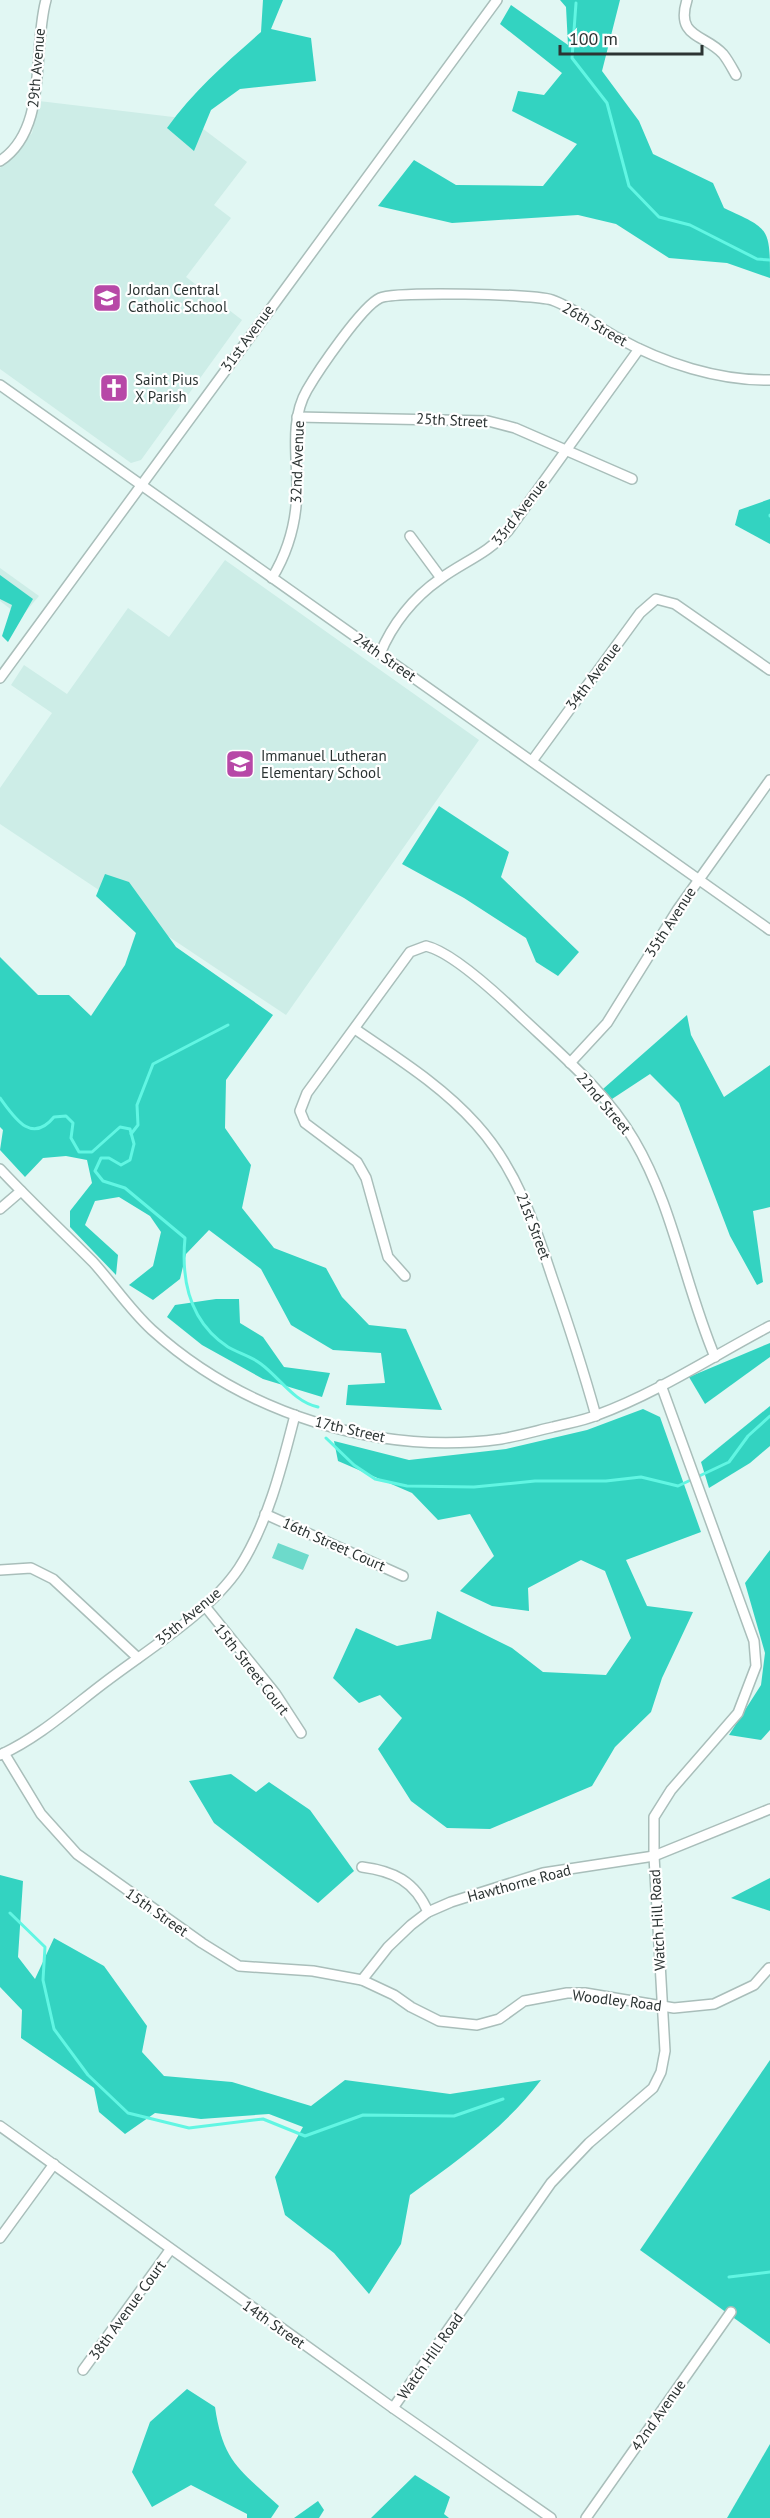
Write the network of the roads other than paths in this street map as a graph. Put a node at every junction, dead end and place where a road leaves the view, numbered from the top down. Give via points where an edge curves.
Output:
1 (46, 0) edge
2 (497, 0) edge
3 (687, 0) edge
4 (736, 75) dead end
5 (0, 161) edge
6 (380, 298) joint
7 (639, 349) junction
8 (770, 380) edge
9 (0, 385) edge
10 (297, 417) junction
11 (566, 451) junction
12 (632, 479) dead end
13 (140, 484) junction
14 (410, 536) dead end
15 (272, 578) junction
16 (441, 578) junction
17 (380, 654) junction
18 (770, 670) edge
19 (0, 678) edge
20 (532, 761) junction
21 (770, 780) edge
22 (698, 879) junction
23 (770, 930) edge
24 (355, 1029) junction
25 (570, 1063) junction
26 (0, 1169) edge
27 (21, 1191) junction
28 (0, 1209) edge
29 (405, 1276) dead end
30 (770, 1326) edge
31 (715, 1357) junction
32 (661, 1384) junction
33 (295, 1415) junction
34 (596, 1416) junction
35 (265, 1514) junction
36 (0, 1570) edge
37 (403, 1576) dead end
38 (204, 1605) junction
39 (138, 1658) junction
40 (301, 1733) dead end
41 (2, 1754) edge
42 (770, 1809) edge
43 (654, 1856) junction
44 (362, 1867) dead end
45 (428, 1912) junction
46 (769, 1968) edge
47 (362, 1980) junction
48 (661, 2005) junction
49 (0, 2126) edge
50 (54, 2164) junction
51 (0, 2238) edge
52 (170, 2250) junction
53 (731, 2312) dead end
54 (83, 2370) dead end
55 (393, 2408) junction
56 (551, 2518) edge
57 (586, 2518) edge

1 - 5 street, 29th Avenue via 40,22 32,113 20,141
2 - 13 street, 31st Avenue
3 - 4 street via 684,18 689,31 722,53
6 - 7 street, 26th Street via 539,297 564,306
6 - 10 street, 32nd Avenue via 362,314 320,371 303,398
7 - 8 street, 26th Street via 722,375
7 - 11 street, 33rd Avenue
9 - 13 street, 24th Street
10 - 11 street, 25th Street via 488,421 515,428
10 - 15 street, 32nd Avenue via 294,522 286,552
11 - 12 street, 25th Street
11 - 16 street, 33rd Avenue via 496,544
13 - 15 street, 24th Street
13 - 19 street, 31st Avenue
14 - 16 street
15 - 17 street, 24th Street
16 - 17 street, 33rd Avenue via 408,608
17 - 20 street, 24th Street
18 - 20 street, 34th Avenue via 675,604 660,598 651,601
20 - 22 street, 24th Street
21 - 22 street, 35th Avenue
22 - 23 street, 24th Street
22 - 25 street, 35th Avenue via 607,1023
24 - 25 street, 22nd Street via 410,952 420,946 433,948 482,983
24 - 29 street via 307,1093 300,1111 305,1123 357,1162 366,1178 388,1257
24 - 34 street, 21st Street via 461,1108 508,1168 533,1221
25 - 31 street, 22nd Street via 624,1124 648,1166
26 - 27 street, 17th Street
27 - 28 street
27 - 33 street, 17th Street via 94,1264 153,1331 210,1373
30 - 31 street, 17th Street
31 - 32 street, 17th Street
32 - 34 street, 17th Street
32 - 43 street, Watch Hill Road via 754,1641 756,1666 738,1713 658,1808 653,1824
33 - 34 street, 17th Street via 343,1430 425,1442 500,1439
33 - 35 street, 35th Avenue
35 - 37 street, 16th Street Court
35 - 38 street, 35th Avenue via 239,1568
36 - 39 street via 23,1568 53,1579
38 - 39 street, 35th Avenue
38 - 40 street, 15th Street Court via 275,1693
39 - 41 street, 35th Avenue via 53,1722
41 - 47 street, 15th Street via 41,1814 77,1854 230,1962 250,1968 312,1971
42 - 43 street, Hawthorne Road
43 - 45 street, Hawthorne Road via 543,1873
43 - 48 street, Watch Hill Road
44 - 45 street via 386,1870 411,1885 421,1895
45 - 47 street, Hawthorne Road via 388,1947
46 - 48 street, Woodley Road via 754,1985 714,2004 674,2008
47 - 48 street, Woodley Road via 439,2021 453,2024 490,2024 524,2001 567,1993
48 - 55 street, Watch Hill Road via 665,2051 658,2081 551,2183
49 - 50 street, 14th Street
50 - 51 street
50 - 52 street, 14th Street
52 - 54 street, 38th Avenue Court
52 - 55 street, 14th Street
53 - 57 street, 42nd Avenue
55 - 56 street, 14th Street

